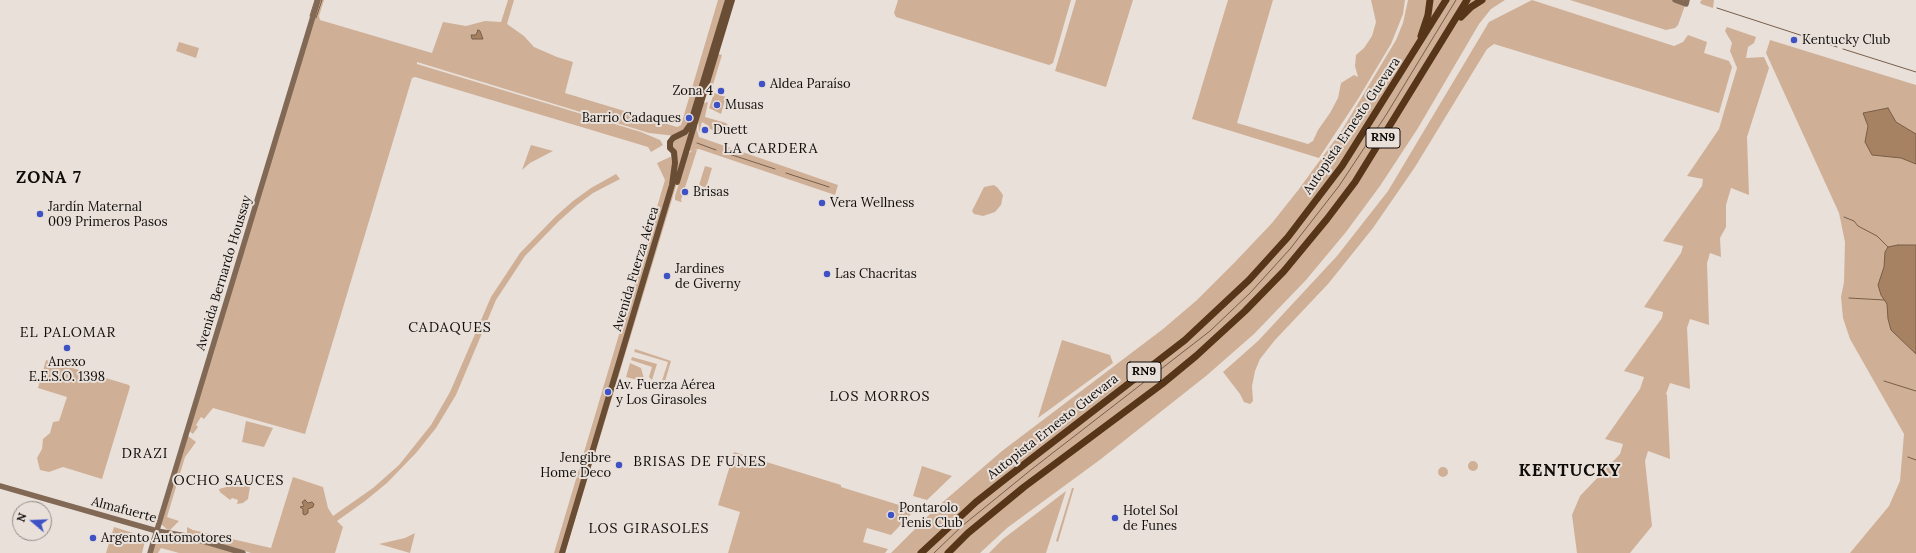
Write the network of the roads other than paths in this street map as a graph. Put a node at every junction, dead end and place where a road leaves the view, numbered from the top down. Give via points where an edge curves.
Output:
1 (318, 0) edge
2 (728, 0) edge
3 (732, 0) edge
4 (1430, 0) edge
5 (1446, 0) edge
6 (1467, 0) edge
7 (1482, 0) edge
8 (1675, 0) edge
9 (1686, 2) edge
10 (1449, 31) junction
11 (1414, 53) junction
12 (678, 136) junction
13 (687, 147) junction
14 (674, 152) junction
15 (0, 486) edge
16 (156, 531) junction
17 (150, 553) edge
18 (243, 553) edge
19 (562, 553) edge
20 (565, 553) edge
21 (922, 553) edge
22 (948, 553) edge

1 - 16 main road, Avenida Bernardo Houssay
2 - 12 main road, Avenida Fuerza Aérea via 690,125
3 - 13 main road, Avenida Fuerza Aérea
4 - 11 highway via 1428,15
5 - 11 highway, Autopista Ernesto Guevara / RN9
6 - 10 highway, RN9
7 - 10 highway via 1471,7
8 - 9 main road
10 - 22 highway, RN9 via 1355,182 1304,247 1261,295 1196,356 1024,487
11 - 21 highway, Autopista Ernesto Guevara / RN9 via 1329,185 1288,237 1249,280 1185,340 998,485
12 - 13 main road via 686,139
12 - 14 main road, Avenida Fuerza Aérea via 670,142 670,148
13 - 14 main road via 680,154
13 - 20 main road, Avenida Fuerza Aérea
14 - 19 main road, Avenida Fuerza Aérea via 675,171 672,185
15 - 16 main road, Almafuerte
16 - 17 main road, Avenida Bernardo Houssay
16 - 18 main road, Almafuerte via 186,536

